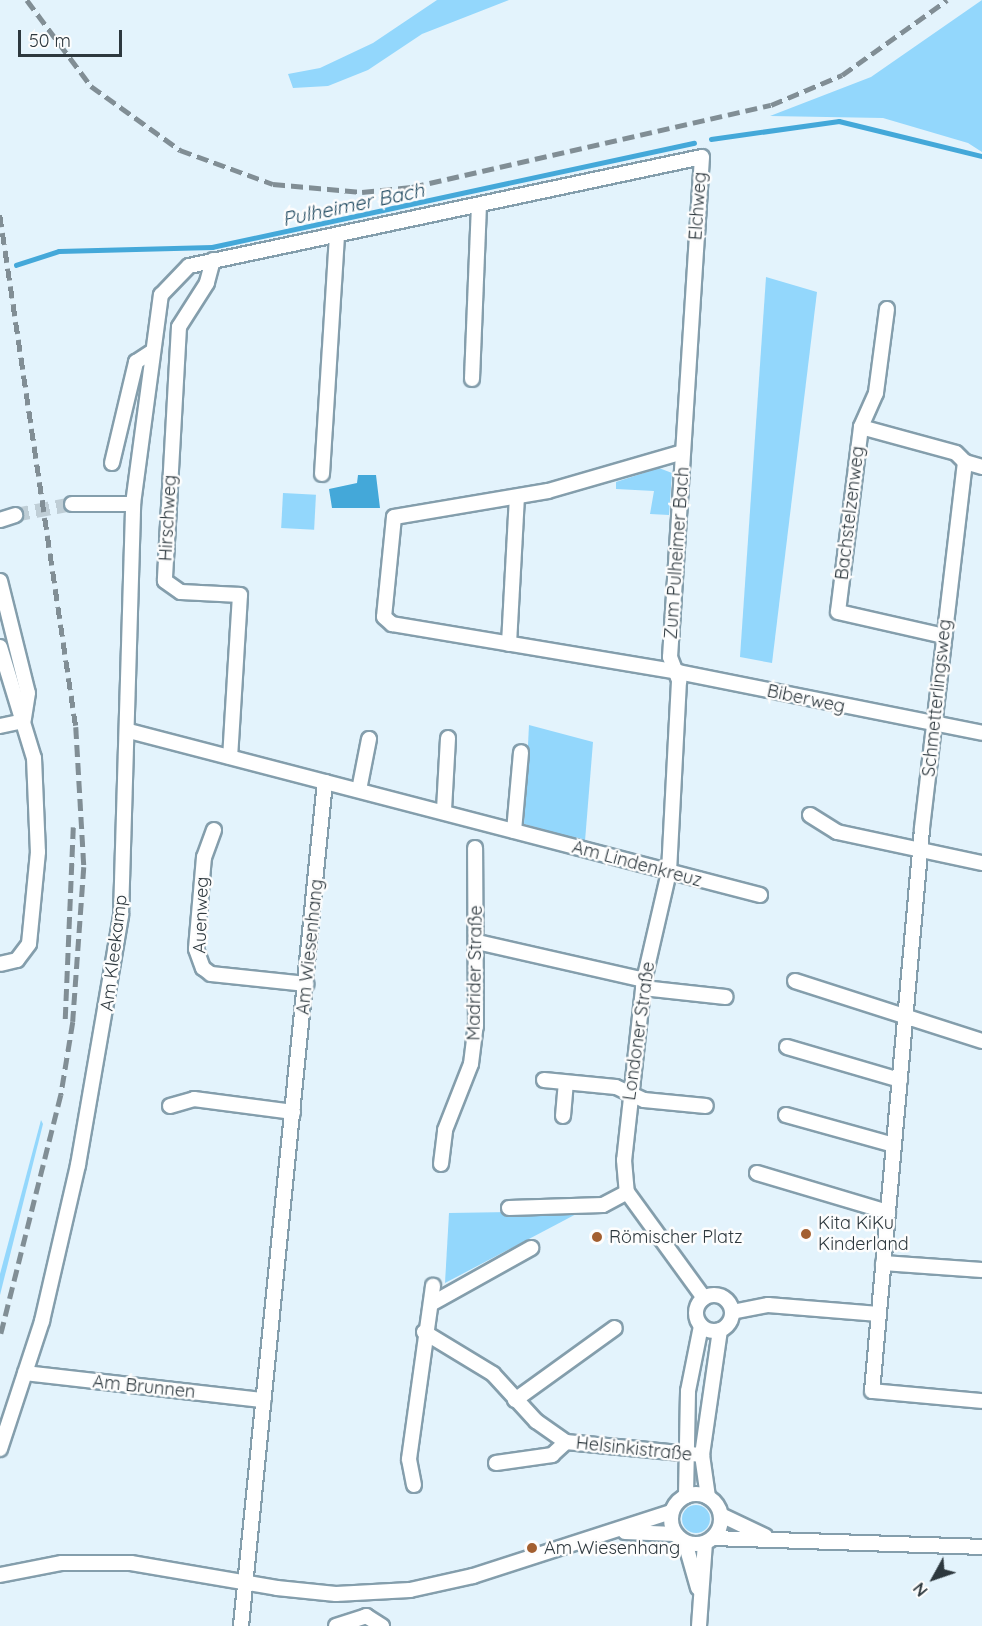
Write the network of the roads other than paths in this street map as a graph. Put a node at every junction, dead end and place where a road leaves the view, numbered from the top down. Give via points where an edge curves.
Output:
1 (479, 206) junction
2 (337, 236) junction
3 (213, 260) junction
4 (887, 309) dead end
5 (153, 351) junction
6 (472, 379) dead end
7 (686, 412) joint
8 (861, 427) junction
9 (683, 452) junction
10 (965, 462) junction
11 (111, 463) dead end
12 (982, 466) edge
13 (322, 474) dead end
14 (517, 496) junction
15 (72, 504) tunnel mouth
16 (133, 504) junction
17 (15, 515) tunnel mouth
18 (0, 520) edge
19 (0, 580) edge
20 (944, 636) junction
21 (509, 645) junction
22 (0, 647) edge
23 (678, 672) junction
24 (23, 721) junction
25 (934, 724) junction
26 (0, 726) edge
27 (129, 731) junction
28 (982, 733) edge
29 (448, 738) dead end
30 (369, 739) dead end
31 (521, 752) dead end
32 (230, 757) junction
33 (324, 782) junction
34 (359, 790) junction
35 (444, 810) junction
36 (810, 815) dead end
37 (214, 830) dead end
38 (514, 831) junction
39 (475, 848) dead end
40 (923, 848) junction
41 (982, 863) edge
42 (669, 872) junction
43 (760, 896) dead end
44 (477, 942) junction
45 (0, 964) edge
46 (795, 981) dead end
47 (306, 984) junction
48 (643, 984) junction
49 (726, 997) dead end
50 (906, 1018) junction
51 (982, 1041) edge
52 (787, 1047) dead end
53 (544, 1080) dead end
54 (900, 1080) junction
55 (566, 1083) junction
56 (632, 1093) junction
57 (170, 1106) dead end
58 (706, 1106) dead end
59 (292, 1112) junction
60 (786, 1114) dead end
61 (563, 1116) dead end
62 (894, 1144) junction
63 (441, 1164) dead end
64 (757, 1173) dead end
65 (627, 1192) junction
66 (509, 1208) dead end
67 (888, 1212) junction
68 (531, 1248) dead end
69 (883, 1263) junction
70 (982, 1270) edge
71 (433, 1286) dead end
72 (704, 1298) junction
73 (431, 1304) junction
74 (732, 1312) junction
75 (879, 1314) junction
76 (701, 1326) junction
77 (615, 1328) dead end
78 (720, 1330) junction
79 (424, 1332) junction
80 (25, 1373) junction
81 (263, 1400) junction
82 (514, 1400) junction
83 (982, 1401) edge
84 (566, 1442) junction
85 (0, 1449) edge
86 (695, 1455) junction
87 (496, 1463) dead end
88 (414, 1485) dead end
89 (686, 1496) junction
90 (708, 1497) junction
91 (671, 1512) junction
92 (721, 1515) junction
93 (622, 1531) junction
94 (680, 1538) junction
95 (770, 1538) junction
96 (709, 1541) junction
97 (982, 1548) edge
98 (0, 1575) edge
99 (245, 1583) junction
100 (698, 1588) junction
101 (241, 1626) edge
102 (336, 1626) edge
103 (382, 1626) edge
104 (699, 1626) edge

1 - 2 street, Elchweg
1 - 6 street
1 - 7 street, Elchweg via 702,157
2 - 3 street, Elchweg
2 - 13 street
3 - 5 street, Elchweg via 189,266 161,295
3 - 32 street, Hirschweg via 207,283 178,327 165,581 181,592 240,595
4 - 8 street, Bachstelzenweg via 876,393
5 - 11 street via 135,362
5 - 16 street, Elchweg
7 - 9 street, Zum Pulheimer Bach
8 - 10 street via 956,453
8 - 20 street, Bachstelzenweg via 838,612
9 - 14 street
9 - 23 street, Zum Pulheimer Bach via 670,657
10 - 12 street
10 - 20 street, Schmetterlingsweg
14 - 21 street
14 - 21 street, Biberweg via 394,517 384,616 392,624
15 - 16 street
16 - 27 street, Am Kleekamp
17 - 18 street
19 - 24 street via 28,693
20 - 25 street, Schmetterlingsweg
21 - 23 street, Biberweg
22 - 24 street
23 - 25 street, Biberweg
23 - 42 street, Zum Pulheimer Bach
24 - 26 street
24 - 45 street via 34,758 38,802 32,924 24,954
25 - 28 street, Biberweg
25 - 40 street, Schmetterlingsweg
27 - 32 street, Am Lindenkreuz
27 - 80 street, Am Kleekamp via 121,915 104,1025 78,1165
29 - 35 street
30 - 34 street
31 - 38 street
32 - 33 street, Am Lindenkreuz
33 - 34 street, Am Lindenkreuz
33 - 47 street, Am Wiesenhang
34 - 35 street, Am Lindenkreuz
35 - 38 street, Am Lindenkreuz
36 - 40 street via 837,832 907,850
37 - 47 street, Auenweg via 204,857 196,949 203,968 211,974
38 - 42 street, Am Lindenkreuz
39 - 44 street, Madrider Straße
40 - 41 street
40 - 50 street, Schmetterlingsweg
42 - 43 street, Am Lindenkreuz
42 - 48 street, Londoner Straße
44 - 48 street
44 - 63 street, Madrider Straße via 471,1064 445,1130
46 - 50 street
47 - 59 street, Am Wiesenhang
48 - 49 street
48 - 56 street, Londoner Straße
50 - 51 street
50 - 54 street, Schmetterlingsweg
52 - 54 street
53 - 55 street
54 - 62 street, Schmetterlingsweg
55 - 56 street
55 - 61 street
56 - 58 street via 644,1100
56 - 65 street, Londoner Straße via 624,1160
57 - 59 street via 194,1098
59 - 81 street, Am Wiesenhang
60 - 62 street
62 - 67 street, Schmetterlingsweg
64 - 67 street
65 - 66 street via 603,1205
65 - 72 street
67 - 69 street, Schmetterlingsweg
68 - 73 street
69 - 70 street
69 - 75 street, Schmetterlingsweg
71 - 73 street
72 - 74 street via 724,1298
72 - 76 street via 696,1312
73 - 79 street
74 - 75 street via 768,1305
74 - 78 street
75 - 83 street, Schmetterlingsweg via 872,1391
76 - 78 street
76 - 86 street via 688,1391
77 - 82 street
78 - 86 street
79 - 82 street, Helsinkistraße via 492,1374
79 - 88 street via 409,1459
80 - 81 street, Am Brunnen
80 - 85 street, Am Kleekamp
81 - 99 street, Am Wiesenhang
82 - 84 street, Helsinkistraße
84 - 86 street, Helsinkistraße
84 - 87 street via 552,1455
86 - 89 street
86 - 90 street
89 - 90 street
89 - 91 street
90 - 92 street
91 - 93 street
91 - 94 street
92 - 95 street
92 - 96 street
93 - 94 street
93 - 99 street via 410,1590 336,1594
94 - 96 street
94 - 100 street
95 - 96 street
95 - 97 street
96 - 100 street
98 - 99 street via 62,1563 131,1563
99 - 101 street, Am Wiesenhang
100 - 104 street
102 - 103 street via 366,1616

